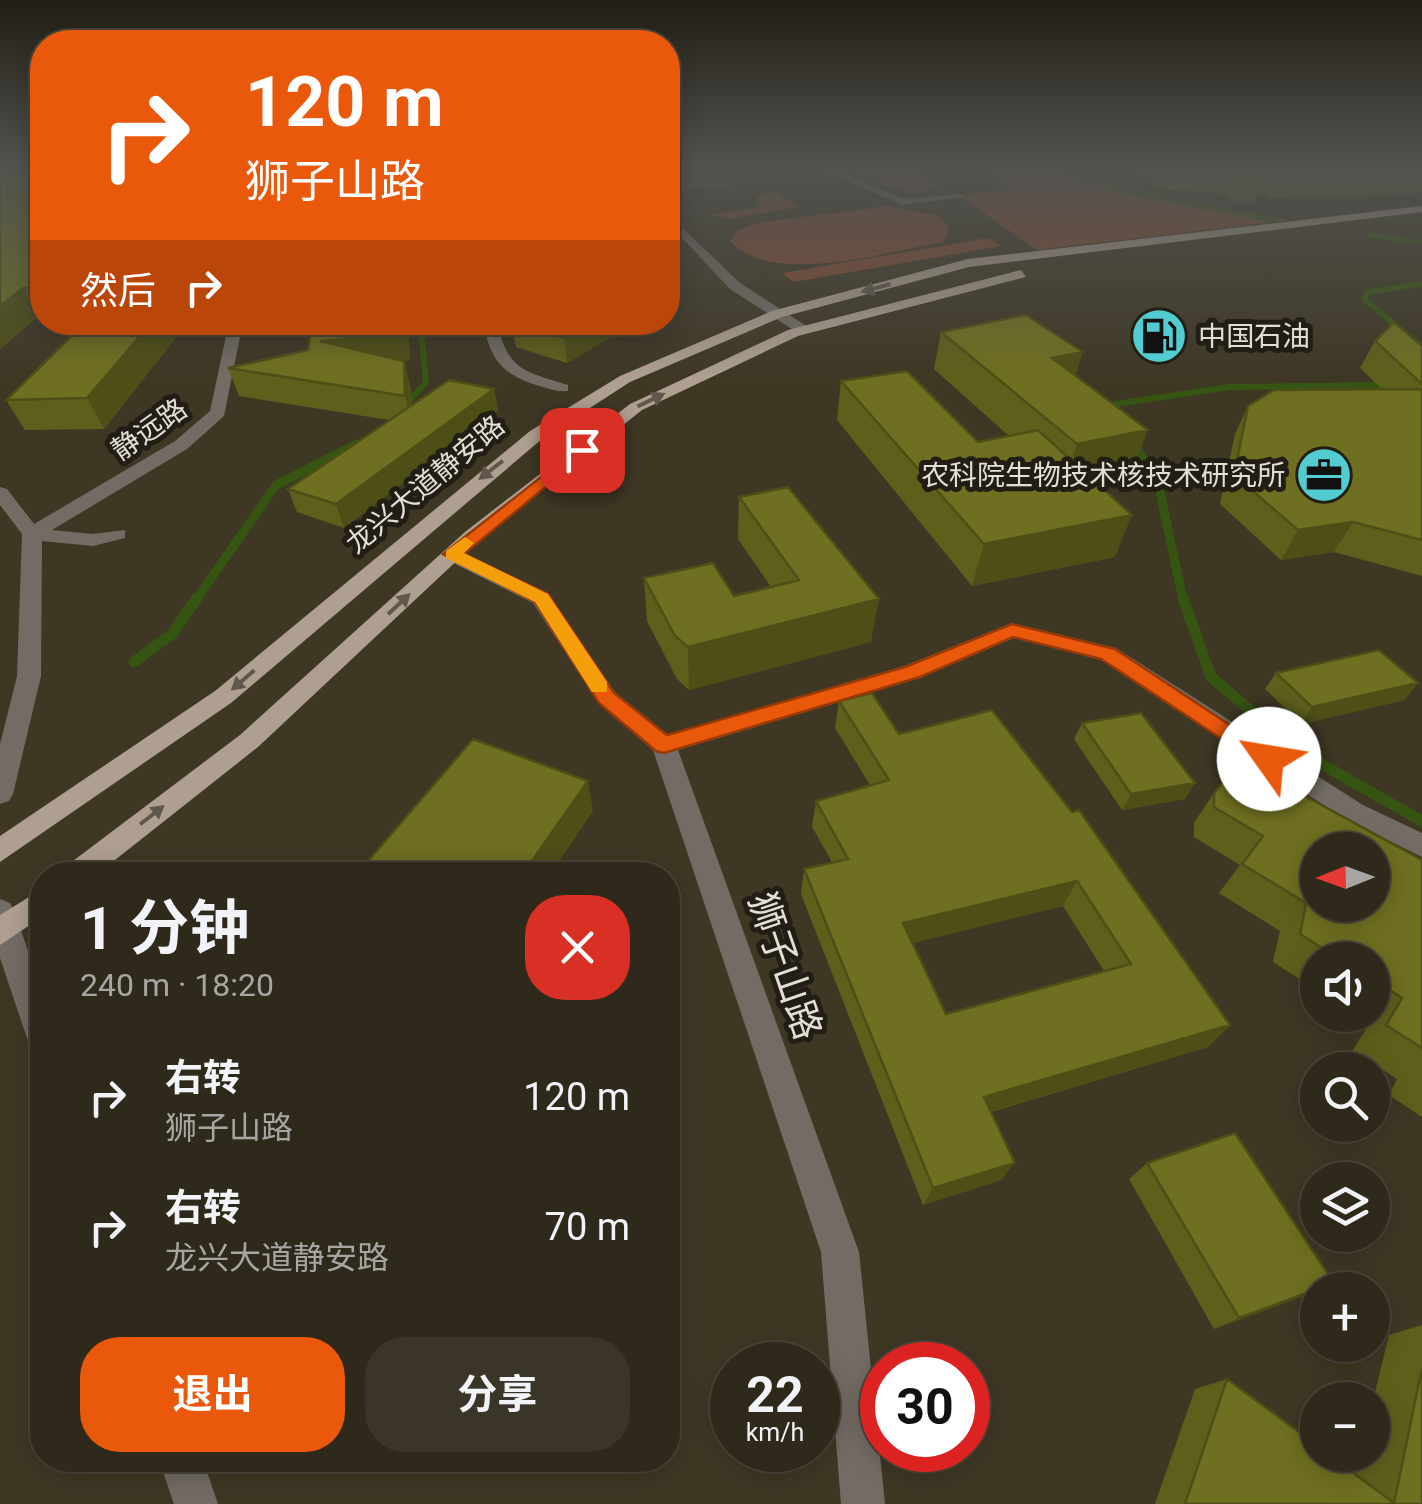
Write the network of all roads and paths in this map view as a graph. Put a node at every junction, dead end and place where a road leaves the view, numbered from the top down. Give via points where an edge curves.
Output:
1 (689, 237) edge
2 (1189, 237) edge
3 (1304, 237) edge
4 (777, 314) junction
5 (803, 330) junction
6 (235, 335) edge
7 (492, 335) edge
8 (562, 388) dead end
9 (0, 493) edge
10 (32, 534) junction
11 (118, 534) dead end
12 (452, 554) junction
13 (664, 745) junction
14 (0, 794) edge
15 (1422, 846) edge
16 (0, 850) edge
17 (92, 862) edge
18 (30, 907) edge
19 (2, 924) edge
20 (30, 1004) edge
21 (185, 1472) edge
22 (196, 1504) edge
23 (863, 1504) edge

1 - 4 street via 736,286
2 -> 4 main road, 龙兴大道静安路 via 968,264
3 - 5 main road via 994,277
4 - 5 street
4 -> 16 main road, 龙兴大道静安路 via 626,378 536,435 223,697
12 -> 5 main road via 636,406
6 - 10 street, 静远路 via 232,386 218,413 181,446
7 - 8 street via 506,368
9 - 10 street
10 - 11 street via 94,540
10 - 14 street via 29,676
12 - 13 street via 542,598 606,698
17 -> 12 main road via 249,740
13 - 15 street via 912,672 1012,630 1108,654 1354,812
13 - 23 street, 狮子山路 via 840,1252
18 - 19 main road
19 - 20 street
21 - 22 street

